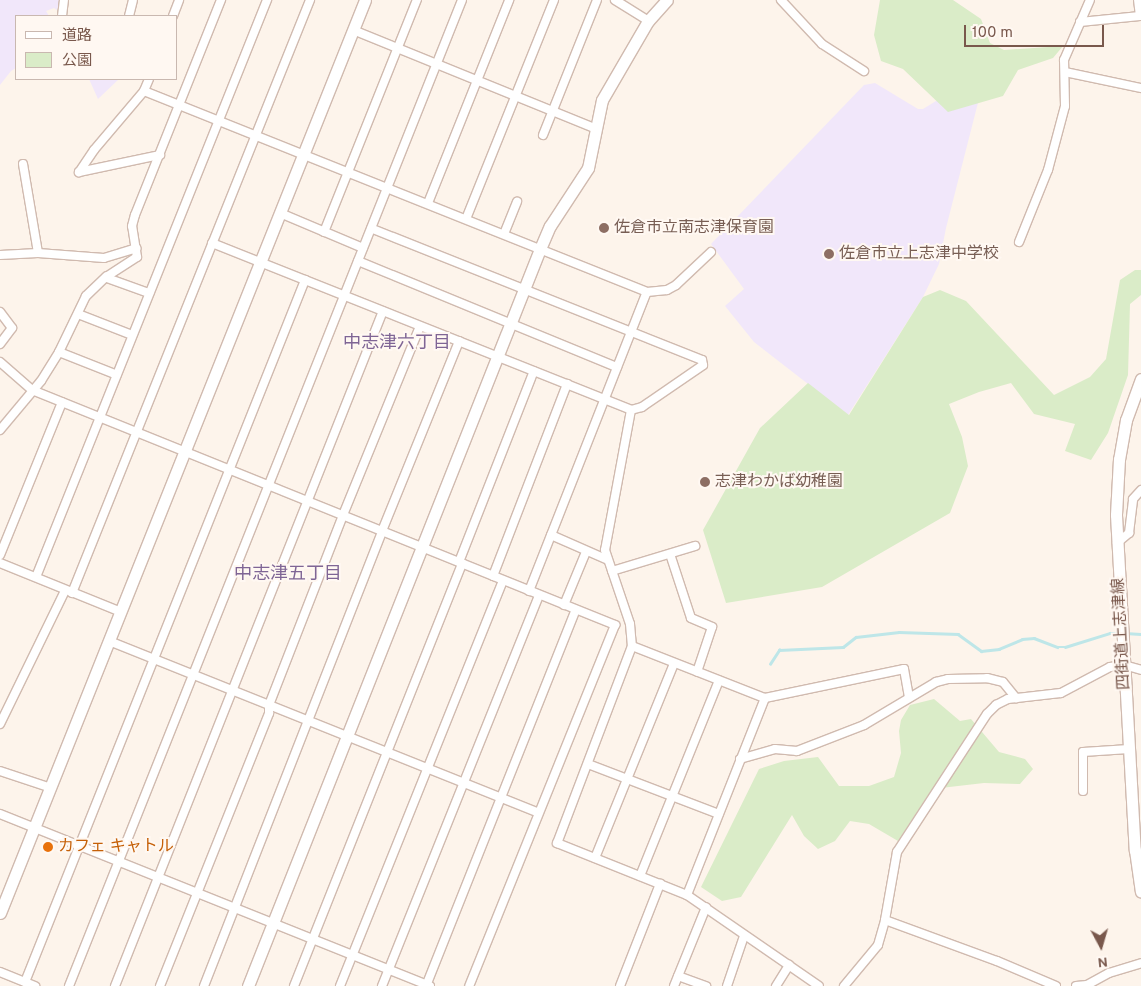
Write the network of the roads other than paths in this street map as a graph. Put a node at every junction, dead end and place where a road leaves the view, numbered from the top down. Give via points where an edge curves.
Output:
1 (64, 0) edge
2 (134, 0) edge
3 (179, 0) edge
4 (221, 0) edge
5 (266, 0) edge
6 (310, 0) edge
7 (366, 0) edge
8 (418, 0) edge
9 (462, 0) edge
10 (509, 0) edge
11 (554, 0) edge
12 (598, 0) edge
13 (615, 0) edge
14 (667, 0) edge
15 (781, 0) edge
16 (1090, 0) edge
17 (1138, 0) edge
18 (62, 15) edge
19 (129, 15) edge
20 (173, 15) edge
21 (648, 21) junction
22 (1080, 22) junction
23 (353, 30) junction
24 (398, 49) junction
25 (436, 65) junction
26 (864, 71) dead end
27 (1065, 72) junction
28 (148, 80) edge
29 (476, 81) junction
30 (1141, 88) edge
31 (144, 91) junction
32 (516, 96) junction
33 (179, 105) junction
34 (553, 111) junction
35 (218, 120) junction
36 (597, 129) junction
37 (255, 135) junction
38 (543, 135) dead end
39 (303, 154) junction
40 (160, 155) junction
41 (23, 164) dead end
42 (348, 172) junction
43 (387, 187) junction
44 (517, 201) dead end
45 (428, 203) junction
46 (280, 213) junction
47 (466, 219) junction
48 (371, 228) junction
49 (324, 232) junction
50 (504, 234) junction
51 (1019, 242) dead end
52 (212, 243) junction
53 (136, 248) junction
54 (363, 248) junction
55 (540, 248) junction
56 (711, 252) dead end
57 (38, 254) junction
58 (0, 255) edge
59 (358, 261) junction
60 (260, 262) junction
61 (107, 278) junction
62 (305, 280) junction
63 (525, 288) junction
64 (647, 292) junction
65 (148, 293) junction
66 (344, 295) junction
67 (383, 311) junction
68 (0, 312) edge
69 (78, 314) junction
70 (511, 324) junction
71 (420, 326) junction
72 (631, 332) junction
73 (132, 335) junction
74 (459, 341) junction
75 (0, 344) edge
76 (58, 352) junction
77 (498, 357) junction
78 (0, 362) edge
79 (617, 367) junction
80 (534, 371) junction
81 (117, 375) junction
82 (1141, 379) edge
83 (567, 384) junction
84 (32, 390) junction
85 (604, 399) junction
86 (62, 402) junction
87 (631, 410) junction
88 (100, 417) junction
89 (0, 430) edge
90 (137, 432) junction
91 (184, 451) junction
92 (229, 469) junction
93 (268, 485) junction
94 (1141, 490) edge
95 (307, 501) junction
96 (343, 516) junction
97 (382, 531) junction
98 (551, 536) junction
99 (1117, 543) junction
100 (695, 546) dead end
101 (424, 548) junction
102 (586, 552) junction
103 (670, 554) junction
104 (0, 555) edge
105 (608, 560) junction
106 (0, 563) edge
107 (460, 563) junction
108 (612, 570) junction
109 (493, 576) junction
110 (36, 577) junction
111 (502, 580) junction
112 (529, 590) junction
113 (69, 592) junction
114 (539, 595) junction
115 (564, 605) junction
116 (576, 610) junction
117 (120, 611) junction
118 (109, 641) junction
119 (632, 646) junction
120 (154, 659) junction
121 (674, 663) junction
122 (1124, 664) junction
123 (1141, 670) edge
124 (697, 672) junction
125 (193, 674) junction
126 (719, 680) junction
127 (232, 690) junction
128 (765, 698) junction
129 (909, 698) junction
130 (1016, 698) junction
131 (269, 705) junction
132 (307, 720) junction
133 (0, 724) edge
134 (347, 737) junction
135 (1129, 749) junction
136 (387, 752) junction
137 (740, 758) junction
138 (588, 764) junction
139 (427, 768) junction
140 (0, 771) edge
141 (627, 778) junction
142 (463, 783) junction
143 (51, 788) junction
144 (1084, 791) dead end
145 (671, 796) junction
146 (500, 798) junction
147 (538, 813) junction
148 (0, 814) edge
149 (719, 814) junction
150 (34, 827) junction
151 (80, 846) junction
152 (596, 858) junction
153 (119, 861) junction
154 (640, 876) junction
155 (158, 877) junction
156 (660, 884) junction
157 (1141, 892) edge
158 (198, 893) junction
159 (687, 894) junction
160 (706, 907) junction
161 (235, 908) junction
162 (0, 913) edge
163 (884, 920) junction
164 (273, 923) junction
165 (744, 936) junction
166 (314, 939) junction
167 (352, 955) junction
168 (1141, 962) edge
169 (789, 965) junction
170 (388, 969) junction
171 (0, 972) edge
172 (678, 976) junction
173 (25, 982) junction
174 (36, 986) edge
175 (69, 986) edge
176 (115, 986) edge
177 (160, 986) edge
178 (204, 986) edge
179 (248, 986) edge
180 (294, 986) edge
181 (340, 986) edge
182 (382, 986) edge
183 (428, 986) edge
184 (469, 986) edge
185 (620, 986) edge
186 (674, 986) edge
187 (706, 986) edge
188 (726, 986) edge
189 (776, 986) edge
190 (819, 986) edge
191 (844, 986) edge
192 (1056, 986) edge
193 (1076, 986) edge

1 - 18 street
2 - 19 street
3 - 20 street
4 - 33 street
5 - 35 street
6 - 37 street
7 - 23 street
8 - 24 street
9 - 25 street
10 - 29 street
11 - 32 street
12 - 34 street
13 - 21 street
14 - 21 street
15 - 26 street via 822,44
16 - 22 street
17 - 22 street via 1140,16
21 - 36 street via 602,100
22 - 27 street via 1066,53
23 - 24 street
23 - 39 street
24 - 25 street
24 - 42 street
25 - 29 street
25 - 43 street
27 - 30 street
27 - 51 street via 1065,106 1048,170
28 - 31 street
29 - 32 street
29 - 45 street
31 - 33 street
31 - 40 street via 79,172
32 - 34 street
32 - 47 street
33 - 35 street
33 - 40 street
34 - 36 street
34 - 38 street
35 - 37 street
35 - 65 street
36 - 55 street via 588,168 550,226
37 - 39 street
37 - 52 street
39 - 42 street
39 - 46 street
40 - 53 street via 132,226
41 - 57 street
42 - 43 street
42 - 49 street
43 - 45 street
43 - 48 street
44 - 50 street
45 - 47 street
46 - 49 street
46 - 60 street
47 - 50 street
48 - 54 street
48 - 63 street
49 - 54 street
50 - 55 street
52 - 60 street
52 - 90 street
53 - 57 street via 104,258
53 - 61 street via 137,257
54 - 59 street
55 - 63 street
55 - 64 street
56 - 64 street via 676,285
57 - 58 street
59 - 66 street
59 - 70 street
60 - 62 street
60 - 91 street
61 - 65 street
61 - 69 street via 86,296
62 - 66 street
62 - 92 street
63 - 70 street
63 - 72 street
64 - 72 street
65 - 73 street
66 - 67 street
66 - 93 street
67 - 71 street
67 - 95 street
68 - 75 street via 12,328
69 - 73 street
69 - 76 street
70 - 77 street
70 - 79 street
71 - 74 street
71 - 96 street
72 - 79 street
72 - 87 street via 702,360 703,365 642,407
73 - 81 street
74 - 77 street
74 - 97 street
76 - 81 street
76 - 84 street
77 - 80 street
77 - 101 street
78 - 84 street
79 - 85 street
80 - 83 street
80 - 107 street
81 - 88 street
82 - 99 street, 四街道上志津線 via 1126,420 1119,459
83 - 85 street
83 - 109 street
84 - 86 street
84 - 89 street
85 - 87 street
85 - 98 street
86 - 88 street
86 - 104 street
87 - 105 street via 605,550
88 - 90 street
88 - 110 street
90 - 91 street
90 - 113 street
91 - 92 street
91 - 117 street
92 - 93 street
92 - 120 street
93 - 95 street
93 - 125 street
94 - 99 street via 1133,499 1129,533
95 - 96 street
95 - 127 street
96 - 97 street
96 - 131 street
97 - 101 street
97 - 132 street
98 - 102 street
98 - 112 street
99 - 122 street, 四街道上志津線
100 - 103 street
101 - 107 street
101 - 134 street
102 - 105 street
102 - 115 street
103 - 108 street
103 - 124 street via 691,618 712,627
105 - 108 street
106 - 110 street
107 - 109 street
107 - 136 street
108 - 119 street via 630,624
109 - 111 street
110 - 113 street
111 - 112 street
111 - 139 street
112 - 114 street
113 - 117 street
113 - 133 street
114 - 115 street
114 - 142 street
115 - 116 street
116 - 146 street
116 - 147 street via 615,625
117 - 118 street
118 - 120 street
118 - 143 street
119 - 121 street
119 - 138 street
120 - 125 street
120 - 151 street
121 - 124 street
121 - 141 street
122 - 123 street
122 - 130 street via 1110,667 1061,693
122 - 135 street, 四街道上志津線
124 - 126 street
125 - 127 street
125 - 153 street
126 - 128 street
126 - 145 street
127 - 131 street
127 - 155 street
128 - 129 street via 904,669
128 - 137 street
129 - 130 street via 936,682 987,678 1003,682
129 - 137 street via 864,725 797,751 775,749
130 - 163 street via 996,705 987,714 897,852
131 - 132 street
131 - 158 street via 269,713
132 - 134 street
132 - 161 street
134 - 136 street
134 - 164 street
135 - 144 street via 1083,752
135 - 157 street, 四街道上志津線 via 1134,850
136 - 139 street
136 - 166 street
137 - 149 street
138 - 141 street
138 - 152 street via 557,843
139 - 142 street
139 - 167 street
140 - 143 street
141 - 145 street
141 - 152 street
142 - 146 street
142 - 170 street
143 - 150 street
145 - 149 street
145 - 154 street
146 - 147 street
146 - 183 street
147 - 184 street
148 - 150 street
149 - 159 street
150 - 151 street
150 - 162 street
151 - 153 street
151 - 173 street
152 - 154 street
153 - 155 street
153 - 175 street
154 - 156 street
155 - 158 street
155 - 176 street
156 - 159 street
156 - 185 street
158 - 161 street
158 - 177 street
159 - 160 street
160 - 165 street
160 - 172 street
161 - 164 street
161 - 178 street
163 - 191 street via 878,945
163 - 192 street
164 - 166 street
164 - 179 street
165 - 169 street
165 - 188 street
166 - 167 street
166 - 180 street
167 - 170 street
167 - 181 street
168 - 193 street
169 - 189 street
169 - 190 street
170 - 182 street
170 - 183 street
171 - 173 street
172 - 186 street
172 - 187 street
173 - 174 street

